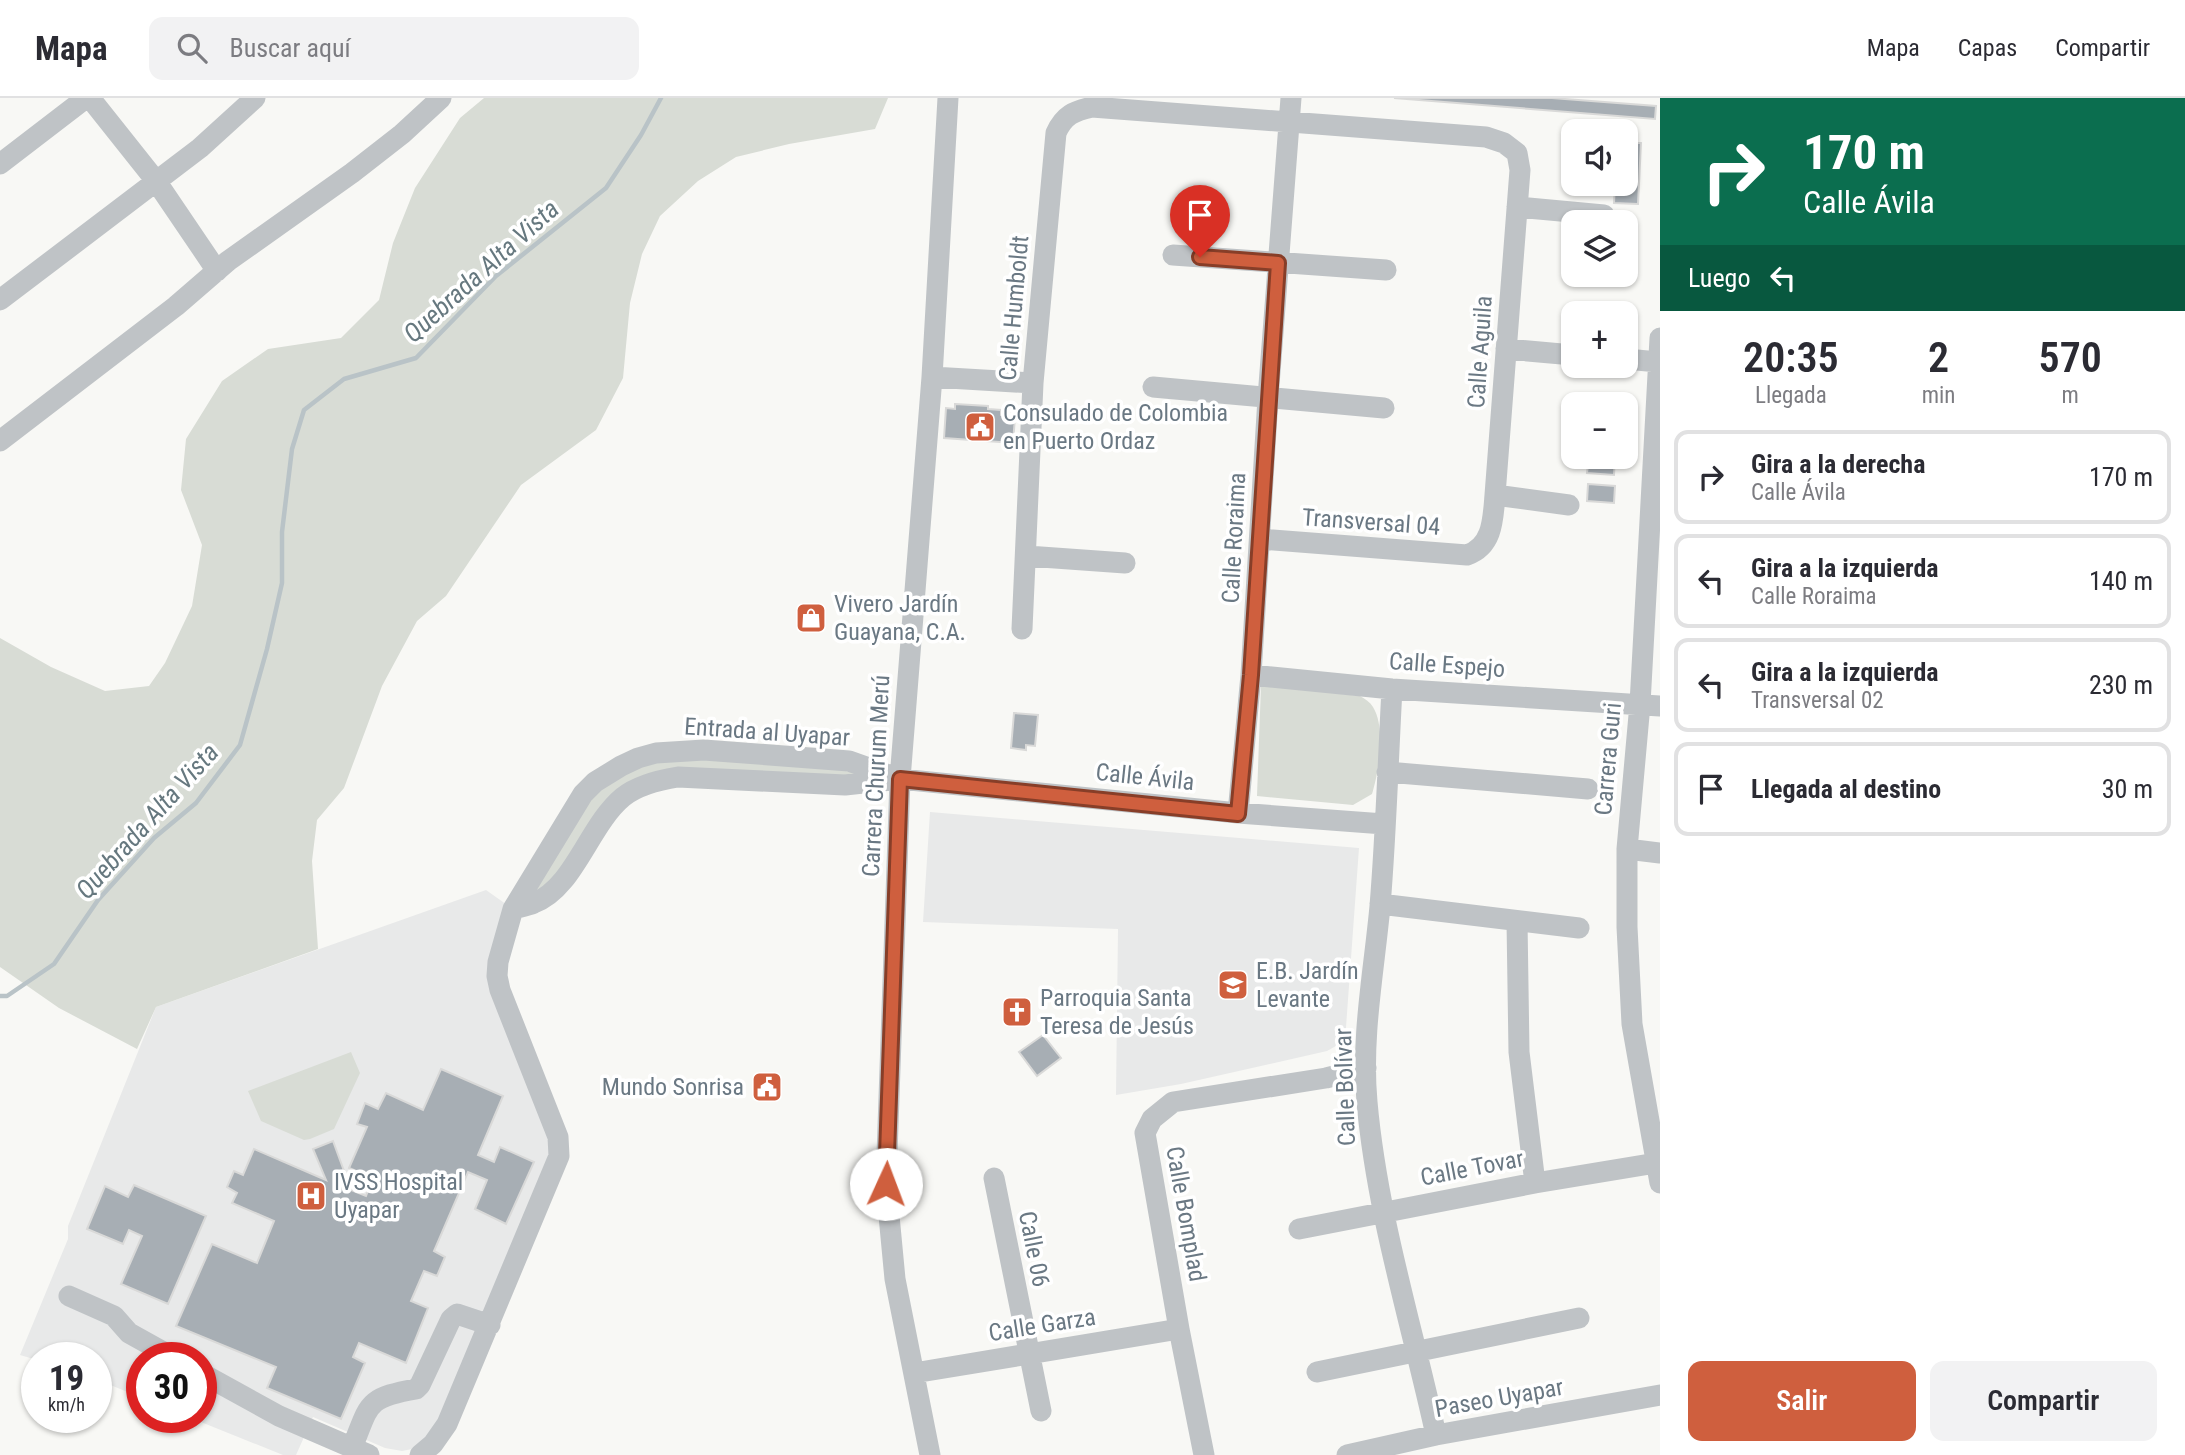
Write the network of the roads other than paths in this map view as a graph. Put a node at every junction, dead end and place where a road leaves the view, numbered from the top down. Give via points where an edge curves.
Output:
1 (88, 98) edge
2 (255, 98) edge
3 (441, 98) edge
4 (948, 98) edge
5 (1291, 98) edge
6 (1289, 122) junction
7 (0, 164) edge
8 (156, 181) junction
9 (1517, 206) junction
10 (1561, 211) edge
11 (1173, 255) dead end
12 (1278, 263) junction
13 (1386, 270) dead end
14 (217, 271) junction
15 (0, 300) edge
16 (1660, 338) edge
17 (1506, 349) junction
18 (1561, 354) edge
19 (1638, 360) edge
20 (1658, 362) junction
21 (932, 377) junction
22 (1033, 383) junction
23 (1153, 387) dead end
24 (1268, 398) junction
25 (1384, 408) dead end
26 (0, 441) edge
27 (1495, 495) junction
28 (1569, 505) dead end
29 (1261, 539) junction
30 (1477, 552) joint
31 (1027, 556) junction
32 (1125, 563) dead end
33 (1021, 629) dead end
34 (1251, 675) junction
35 (1392, 689) junction
36 (1650, 705) edge
37 (1387, 772) junction
38 (900, 779) junction
39 (1588, 789) dead end
40 (1238, 814) junction
41 (1384, 824) junction
42 (1627, 849) junction
43 (1660, 853) edge
44 (1380, 904) junction
45 (513, 909) junction
46 (1517, 921) junction
47 (1579, 928) dead end
48 (1366, 1068) junction
49 (1658, 1173) edge
50 (994, 1178) dead end
51 (1535, 1183) junction
52 (1383, 1211) junction
53 (1299, 1229) dead end
54 (69, 1296) dead end
55 (1579, 1318) dead end
56 (489, 1325) junction
57 (1179, 1329) junction
58 (145, 1342) edge
59 (1418, 1352) junction
60 (1028, 1354) junction
61 (1317, 1372) dead end
62 (914, 1373) junction
63 (217, 1382) edge
64 (1660, 1395) edge
65 (1041, 1411) dead end
66 (1436, 1435) junction
67 (360, 1452) edge
68 (420, 1455) edge
69 (930, 1455) edge
70 (1204, 1455) edge
71 (1347, 1455) edge

1 - 7 street
1 - 8 street
2 - 8 street
3 - 14 street via 352,173
4 - 21 street, Carrera Churum Merú
5 - 6 street, Calle Roraima
6 - 9 street, Calle Aguila via 1486,137 1504,143 1517,153
6 - 12 street, Calle Roraima
6 - 22 street, Calle Humboldt via 1092,107 1062,120 1056,133
8 - 14 street
8 - 15 street
9 - 10 street
9 - 17 street, Calle Aguila
11 - 12 street
12 - 13 street
12 - 24 street, Calle Roraima
14 - 26 street
16 - 20 street, Carrera Guri
17 - 18 street
17 - 27 street, Calle Aguila
19 - 20 street
20 - 36 street, Carrera Guri
21 - 22 street
21 - 38 street, Carrera Churum Merú
22 - 31 street, Calle Humboldt
23 - 24 street
24 - 25 street
24 - 29 street, Calle Roraima
27 - 28 street
27 - 30 street, Calle Aguila via 1493,524
29 - 30 street, Transversal 04 via 1467,555
29 - 34 street, Calle Roraima
31 - 32 street
31 - 33 street, Calle Humboldt
34 - 35 street, Calle Espejo
34 - 40 street, Calle Roraima
35 - 36 street, Calle Espejo
35 - 37 street, Calle Bolívar
36 - 42 street, Carrera Guri
37 - 39 street
37 - 41 street, Calle Bolívar
38 - 40 street, Calle Ávila
38 - 45 street, Entrada al Uyapar via 845,785 697,776 660,780 625,796 613,807 547,896
38 - 45 street, Entrada al Uyapar via 849,761 732,751 684,749 638,758 607,773 583,794
38 - 62 street, Carrera Churum Merú via 886,1184 895,1279
40 - 41 street, Calle Ávila
41 - 44 street, Calle Bolívar
42 - 43 street
42 - 49 street, Carrera Guri via 1632,1024
44 - 46 street
44 - 48 street, Calle Bolívar
45 - 56 street via 500,948 497,976 558,1137 559,1156
46 - 47 street
46 - 51 street via 1519,1052
48 - 52 street, Calle Bolívar
48 - 57 street, Calle Bomplad via 1173,1102 1152,1119 1145,1133
49 - 51 street, Calle Tovar
50 - 60 street, Calle 06
51 - 52 street, Calle Tovar
52 - 53 street, Calle Tovar
52 - 59 street, Calle Bolívar
54 - 58 street via 114,1316
55 - 59 street
56 - 67 street via 464,1315 451,1319 420,1385 376,1399 368,1409
56 - 68 street via 447,1424
57 - 60 street, Calle Garza
57 - 70 street, Calle Bomplad
59 - 61 street
59 - 66 street, Calle Bolívar
60 - 62 street, Calle Garza
60 - 65 street, Calle 06
62 - 69 street, Carrera Churum Merú
63 - 67 street
64 - 66 street, Paseo Uyapar
66 - 71 street, Paseo Uyapar

